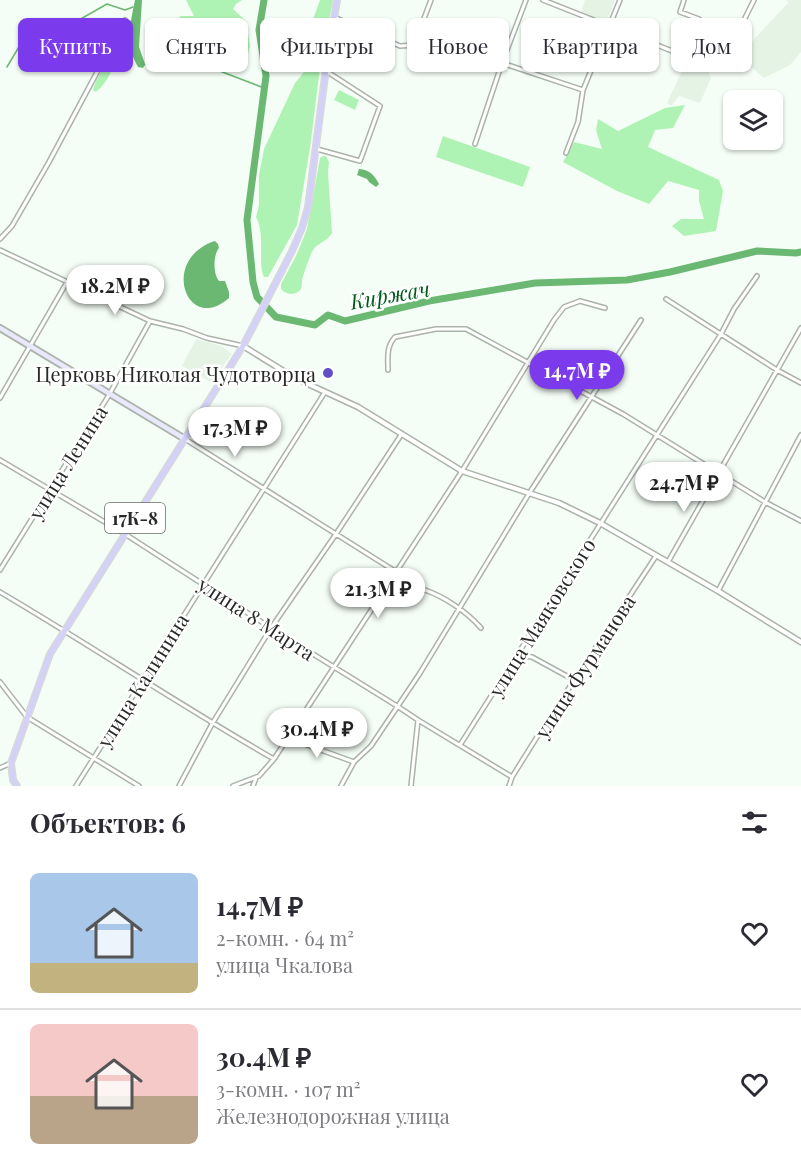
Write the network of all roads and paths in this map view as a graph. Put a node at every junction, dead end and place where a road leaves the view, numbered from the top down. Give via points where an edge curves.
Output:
1 (338, 0) edge
2 (432, 0) edge
3 (526, 0) edge
4 (543, 0) edge
5 (620, 0) edge
6 (684, 0) edge
7 (754, 0) edge
8 (334, 17) joint
9 (425, 18) edge
10 (587, 18) edge
11 (613, 18) edge
12 (696, 18) edge
13 (745, 18) edge
14 (509, 45) edge
15 (407, 46) edge
16 (509, 65) edge
17 (98, 72) edge
18 (326, 72) edge
19 (328, 72) edge
20 (499, 72) edge
21 (590, 72) edge
22 (583, 90) junction
23 (475, 144) dead end
24 (317, 149) junction
25 (566, 153) dead end
26 (0, 239) edge
27 (0, 250) edge
28 (757, 276) dead end
29 (67, 282) junction
30 (666, 298) dead end
31 (605, 308) dead end
32 (641, 320) dead end
33 (150, 321) junction
34 (0, 328) edge
35 (801, 328) edge
36 (721, 334) junction
37 (243, 346) junction
38 (31, 347) junction
39 (528, 363) junction
40 (388, 370) dead end
41 (777, 370) junction
42 (801, 383) edge
43 (325, 392) junction
44 (109, 394) junction
45 (0, 398) edge
46 (591, 399) junction
47 (401, 435) junction
48 (656, 435) junction
49 (801, 435) edge
50 (185, 439) junction
51 (0, 460) edge
52 (462, 471) junction
53 (718, 474) junction
54 (263, 488) junction
55 (49, 490) junction
56 (530, 492) junction
57 (765, 502) junction
58 (801, 521) edge
59 (600, 524) junction
60 (125, 534) junction
61 (336, 534) junction
62 (656, 556) junction
63 (668, 562) junction
64 (0, 570) edge
65 (396, 572) junction
66 (203, 583) junction
67 (718, 591) junction
68 (0, 592) edge
69 (460, 609) junction
70 (271, 628) junction
71 (481, 628) dead end
72 (64, 630) junction
73 (801, 642) edge
74 (516, 655) junction
75 (334, 667) junction
76 (143, 679) junction
77 (574, 680) junction
78 (0, 682) edge
79 (397, 705) junction
80 (27, 717) junction
81 (418, 720) junction
82 (212, 724) junction
83 (288, 738) junction
84 (460, 745) junction
85 (93, 758) junction
86 (274, 759) junction
87 (354, 762) junction
88 (11, 763) junction
89 (0, 768) edge
90 (512, 777) junction
91 (256, 778) junction
92 (17, 786) edge
93 (76, 786) edge
94 (139, 786) edge
95 (179, 786) edge
96 (233, 786) edge
97 (254, 786) edge
98 (341, 786) edge
99 (411, 786) edge
100 (508, 786) edge

1 - 8 main road
2 - 9 street
3 - 14 street
4 - 10 street
5 - 11 street
6 - 12 street via 680,12
7 - 13 street
8 - 15 street via 400,46
16 - 22 street
17 - 26 street via 12,226
18 - 24 main road
19 - 24 street via 380,105 360,161
20 - 23 street
21 - 22 street
22 - 25 street via 578,123
24 - 37 main road via 302,228
27 - 29 street
28 - 36 street, улица Маяковского
29 - 33 street
29 - 38 street
30 - 36 street
31 - 39 street via 580,301 564,307
32 - 46 street
33 - 37 street
33 - 44 street, улица Ленина
34 - 38 main road
35 - 41 street
36 - 41 street
36 - 48 street, улица Маяковского
37 - 43 street
37 - 50 main road
38 - 44 main road
38 - 45 street
39 - 40 street via 466,329 436,329 395,337 387,353
39 - 46 street
39 - 52 street
41 - 42 street
41 - 53 street
43 - 47 street via 358,407
43 - 54 street, улица Калинина
44 - 50 main road
44 - 55 street, улица Ленина
46 - 48 street
46 - 56 street
47 - 52 street
47 - 61 street
48 - 53 street
48 - 59 street, улица Маяковского
49 - 57 street
50 - 54 street
50 - 60 main road, 17К-8
51 - 55 street, улица 8 Марта
52 - 56 street
52 - 65 street
53 - 57 street
53 - 63 street
54 - 61 street
54 - 66 street, улица Калинина
55 - 60 street, улица 8 Марта
55 - 64 street, улица Ленина
56 - 59 street
56 - 69 street
57 - 58 street
57 - 67 street
59 - 62 street
59 - 74 street, улица Маяковского
60 - 66 street, улица 8 Марта
60 - 72 main road, 17К-8
61 - 65 street
61 - 70 street
62 - 63 street
62 - 77 street, улица Фурманова
63 - 67 street
65 - 69 street
65 - 75 street
66 - 70 street, улица 8 Марта
66 - 76 street, улица Калинина
67 - 73 street
68 - 72 street
69 - 71 street
69 - 79 street
70 - 75 street, улица 8 Марта
70 - 82 street
72 - 76 street
72 - 80 main road, 17К-8 via 50,654
74 - 77 street via 532,657
74 - 84 street, улица Маяковского
75 - 79 street, улица 8 Марта
75 - 83 street
76 - 82 street
76 - 85 street, улица Калинина
77 - 90 street, улица Фурманова
78 - 80 street
79 - 81 street, улица 8 Марта
79 - 87 street via 370,746
80 - 85 street
80 - 88 main road, 17К-8
81 - 84 street, улица 8 Марта
81 - 99 street
82 - 86 street
82 - 95 street
83 - 86 street
83 - 87 street
84 - 90 street, улица 8 Марта
85 - 93 street, улица Калинина
85 - 94 street
86 - 91 street
87 - 98 street
88 - 89 street
88 - 92 main road
90 - 100 street, улица Фурманова
91 - 96 street
91 - 97 street

